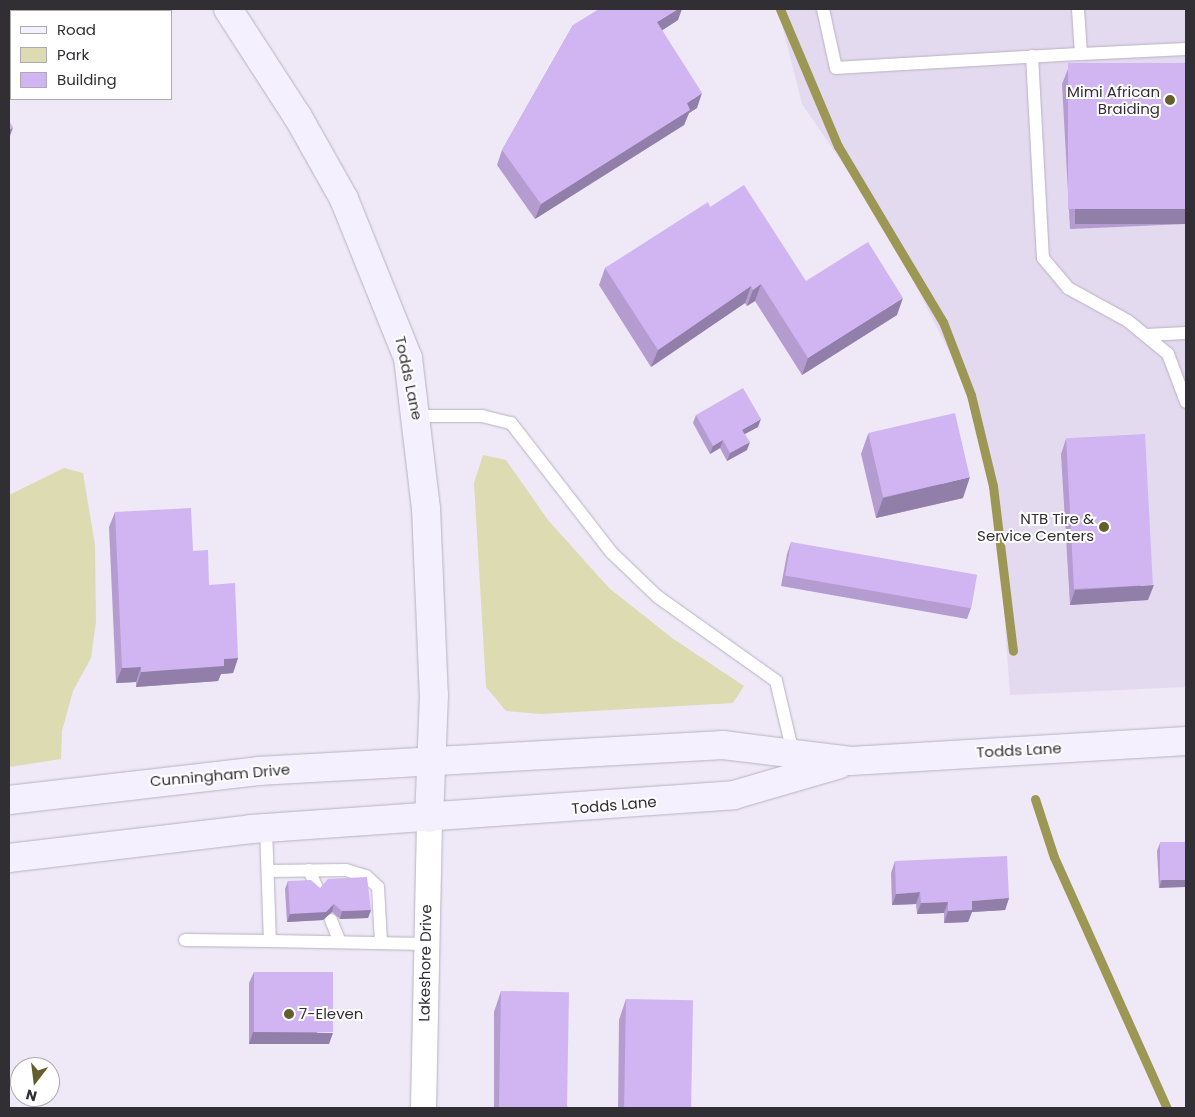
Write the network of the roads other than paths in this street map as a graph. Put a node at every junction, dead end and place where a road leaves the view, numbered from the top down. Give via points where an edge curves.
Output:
1 (228, 9) edge
2 (822, 9) edge
3 (1078, 9) edge
4 (1186, 49) edge
5 (1081, 54) junction
6 (1032, 56) junction
7 (1186, 333) edge
8 (1146, 335) junction
9 (1186, 402) edge
10 (418, 416) junction
11 (1186, 742) edge
12 (793, 753) junction
13 (433, 761) junction
14 (851, 761) junction
15 (9, 800) edge
16 (430, 818) junction
17 (266, 828) junction
18 (9, 858) edge
19 (268, 870) junction
20 (309, 870) junction
21 (317, 888) edge
22 (330, 920) edge
23 (185, 940) dead end
24 (270, 941) junction
25 (340, 942) junction
26 (381, 943) junction
27 (425, 944) junction
28 (423, 1108) edge

1 - 10 main road, Todds Lane via 298,117 344,199 400,332
2 - 6 lane via 836,68
3 - 5 lane
4 - 5 lane
5 - 6 lane
6 - 8 lane via 1043,258 1068,288
7 - 8 lane
8 - 9 lane via 1168,354
10 - 12 lane via 482,416 511,423 611,552 658,597 776,681
10 - 13 main road, Todds Lane via 426,508
11 - 14 main road, Todds Lane
12 - 13 main road, Todds Lane via 723,744
12 - 14 main road, Todds Lane
13 - 15 main road, Cunningham Drive via 191,776
13 - 16 main road, Todds Lane
14 - 16 main road, Todds Lane via 734,795
16 - 17 main road
16 - 27 street, Lakeshore Drive
17 - 18 main road
17 - 19 lane
19 - 20 lane
19 - 24 lane
20 - 21 lane
20 - 26 lane via 346,870 366,876 378,887
22 - 25 lane
23 - 24 lane
24 - 25 lane
25 - 26 lane
26 - 27 lane
27 - 28 street, Lakeshore Drive

